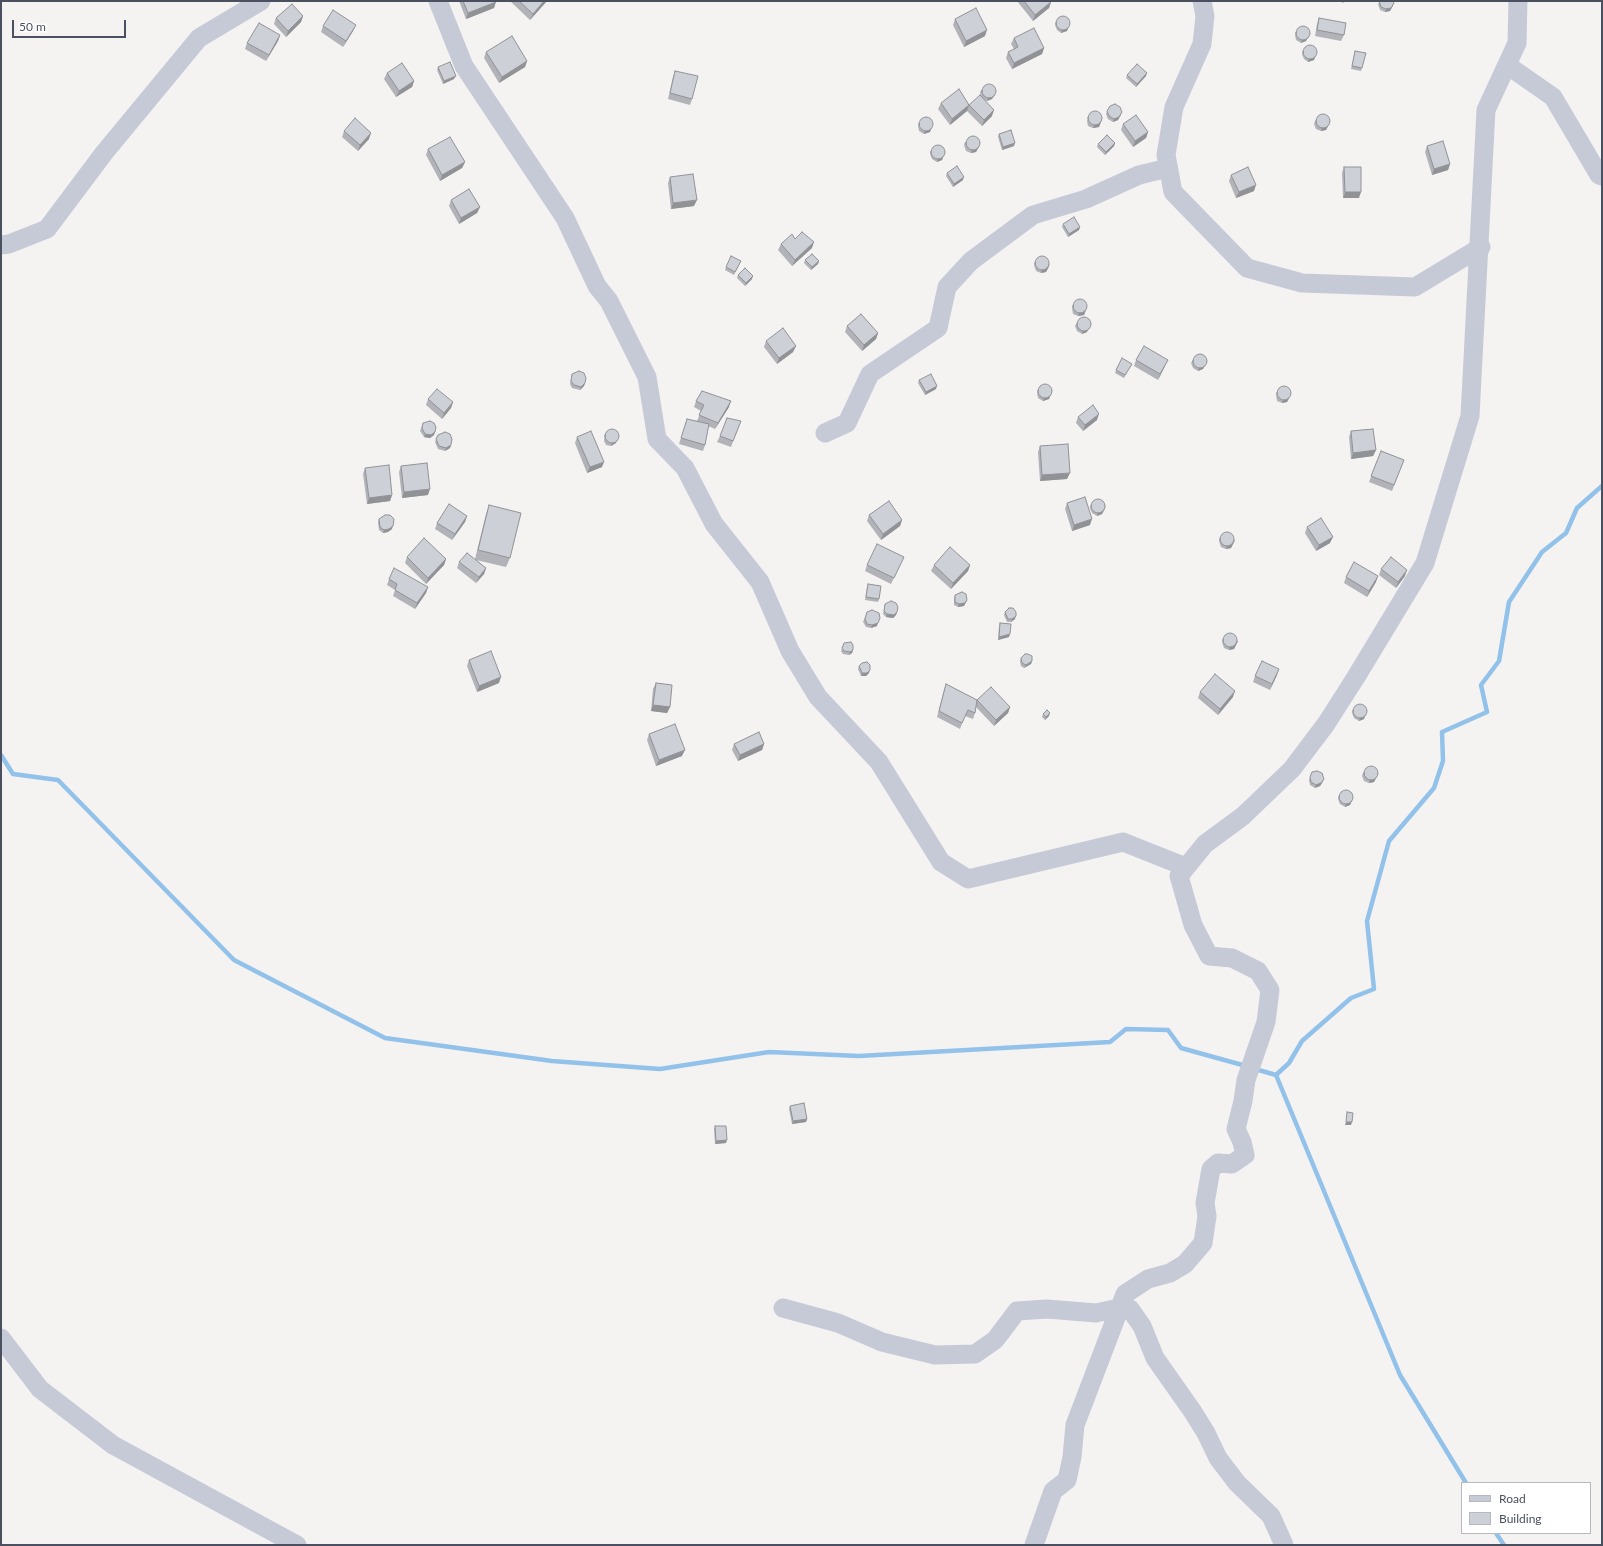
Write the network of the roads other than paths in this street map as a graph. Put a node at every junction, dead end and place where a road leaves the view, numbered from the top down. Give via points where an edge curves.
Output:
1 (261, 1) edge
2 (438, 1) edge
3 (1202, 1) edge
4 (1518, 1) edge
5 (1507, 65) junction
6 (1168, 168) junction
7 (1602, 176) edge
8 (1, 245) edge
9 (1480, 247) junction
10 (825, 433) dead end
11 (1186, 867) junction
12 (783, 1308) dead end
13 (1119, 1308) junction
14 (1, 1338) edge
15 (297, 1545) edge
16 (1034, 1545) edge
17 (1284, 1545) edge

1 - 8 street via 199,38 104,153 47,229
2 - 11 street via 464,66 565,218 597,286 609,301 647,377 657,439 685,468 714,524 760,582 790,651 818,697 879,762 941,862 968,878 1123,842
3 - 6 street via 1205,16 1202,44 1174,107 1166,155
4 - 5 street via 1517,43
5 - 7 street via 1553,97 1599,175
5 - 9 street via 1486,110
6 - 9 street via 1173,192 1247,268 1302,283 1415,287
6 - 10 street via 1139,175 1086,199 1033,215 971,261 947,287 938,328 870,374 847,423
9 - 11 street via 1470,416 1425,563 1326,724 1292,770 1243,816 1205,844
11 - 13 street via 1179,876 1196,931 1209,956 1232,958 1258,971 1270,990 1266,1022 1246,1080 1236,1129 1245,1155 1232,1164 1218,1163 1211,1169 1205,1203 1207,1216 1203,1243 1184,1264 1170,1273 1148,1279 1125,1294
12 - 13 street via 838,1323 882,1342 935,1355 975,1354 995,1340 1017,1311 1047,1309 1096,1313
13 - 16 street via 1075,1425 1067,1480 1053,1491
13 - 17 street via 1130,1309 1142,1326 1155,1358 1206,1432 1218,1458 1237,1483 1271,1516
14 - 15 street via 40,1389 113,1445

